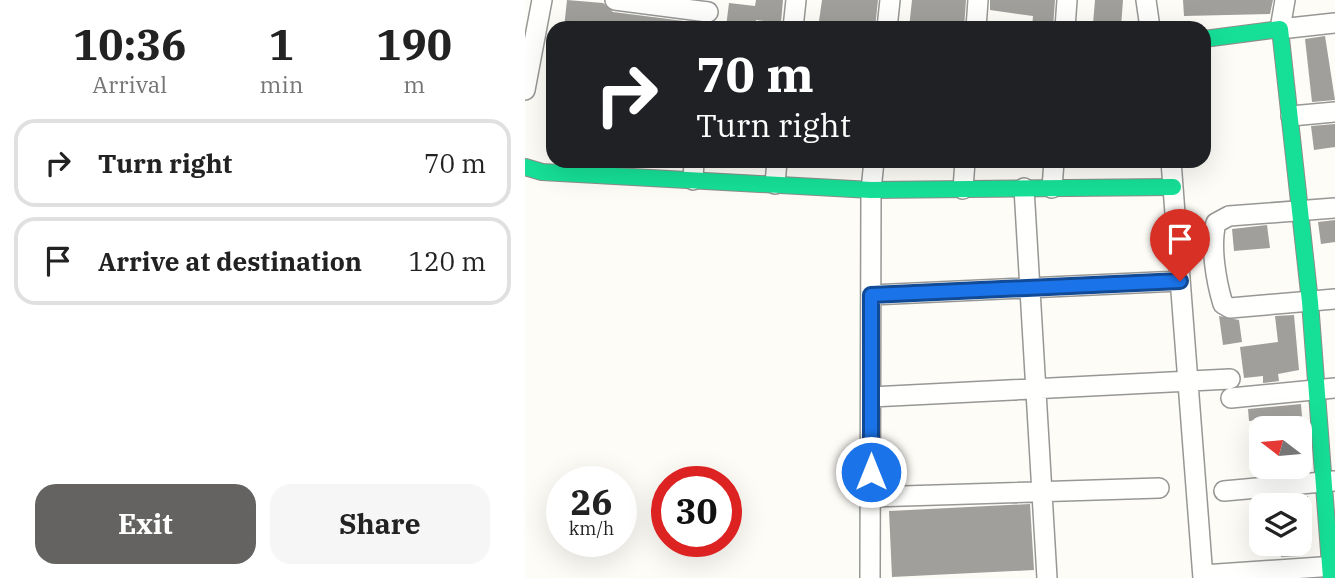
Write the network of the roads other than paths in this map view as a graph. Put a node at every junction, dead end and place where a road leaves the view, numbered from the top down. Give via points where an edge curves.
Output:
1 (543, 0) edge
2 (615, 0) edge
3 (796, 0) edge
4 (890, 0) edge
5 (978, 0) edge
6 (1067, 0) edge
7 (1146, 0) edge
8 (1285, 0) edge
9 (708, 13) edge
10 (794, 21) edge
11 (888, 21) edge
12 (976, 21) edge
13 (1066, 21) edge
14 (1149, 21) edge
15 (1335, 23) edge
16 (1280, 29) junction
17 (1211, 38) edge
18 (525, 90) edge
19 (1335, 112) edge
20 (1291, 116) junction
21 (525, 167) edge
22 (777, 168) edge
23 (873, 168) edge
24 (964, 168) edge
25 (1053, 168) edge
26 (1172, 168) edge
27 (693, 171) edge
28 (775, 184) junction
29 (1173, 187) junction
30 (1024, 188) junction
31 (1052, 188) junction
32 (963, 189) junction
33 (871, 190) junction
34 (1335, 208) edge
35 (1300, 211) junction
36 (1180, 281) junction
37 (1029, 288) junction
38 (871, 295) junction
39 (1335, 299) edge
40 (1310, 302) junction
41 (1188, 380) junction
42 (1035, 388) junction
43 (1326, 389) edge
44 (871, 397) junction
45 (1329, 481) edge
46 (1159, 488) dead end
47 (1041, 489) junction
48 (1224, 491) dead end
49 (871, 497) junction
50 (1332, 570) edge
51 (1203, 576) edge
52 (870, 578) edge
53 (1047, 578) edge

1 - 18 street
2 - 9 street
3 - 10 street
4 - 11 street
5 - 12 street
6 - 13 street
7 - 14 street
8 - 16 street
15 - 16 street
16 - 17 street
16 - 20 street
19 - 20 street
20 - 35 street
21 - 27 street via 542,172
22 - 28 street
23 - 33 street
24 - 32 street
25 - 31 street
26 - 29 street
27 - 28 street
28 - 33 street
29 - 31 street
29 - 36 street
30 - 31 street
30 - 32 street
30 - 37 street
32 - 33 street
33 - 38 street
34 - 35 street
35 - 40 street
35 - 40 street via 1221,219 1214,234 1220,294 1230,308
36 - 37 street
36 - 41 street
37 - 38 street
37 - 42 street
38 - 44 street
39 - 40 street
40 - 43 street
41 - 42 street
41 - 43 street via 1231,388
41 - 51 street
42 - 44 street
42 - 47 street
43 - 45 street
44 - 49 street
45 - 48 street
45 - 50 street
46 - 47 street
47 - 49 street
47 - 53 street
49 - 52 street
50 - 51 street

